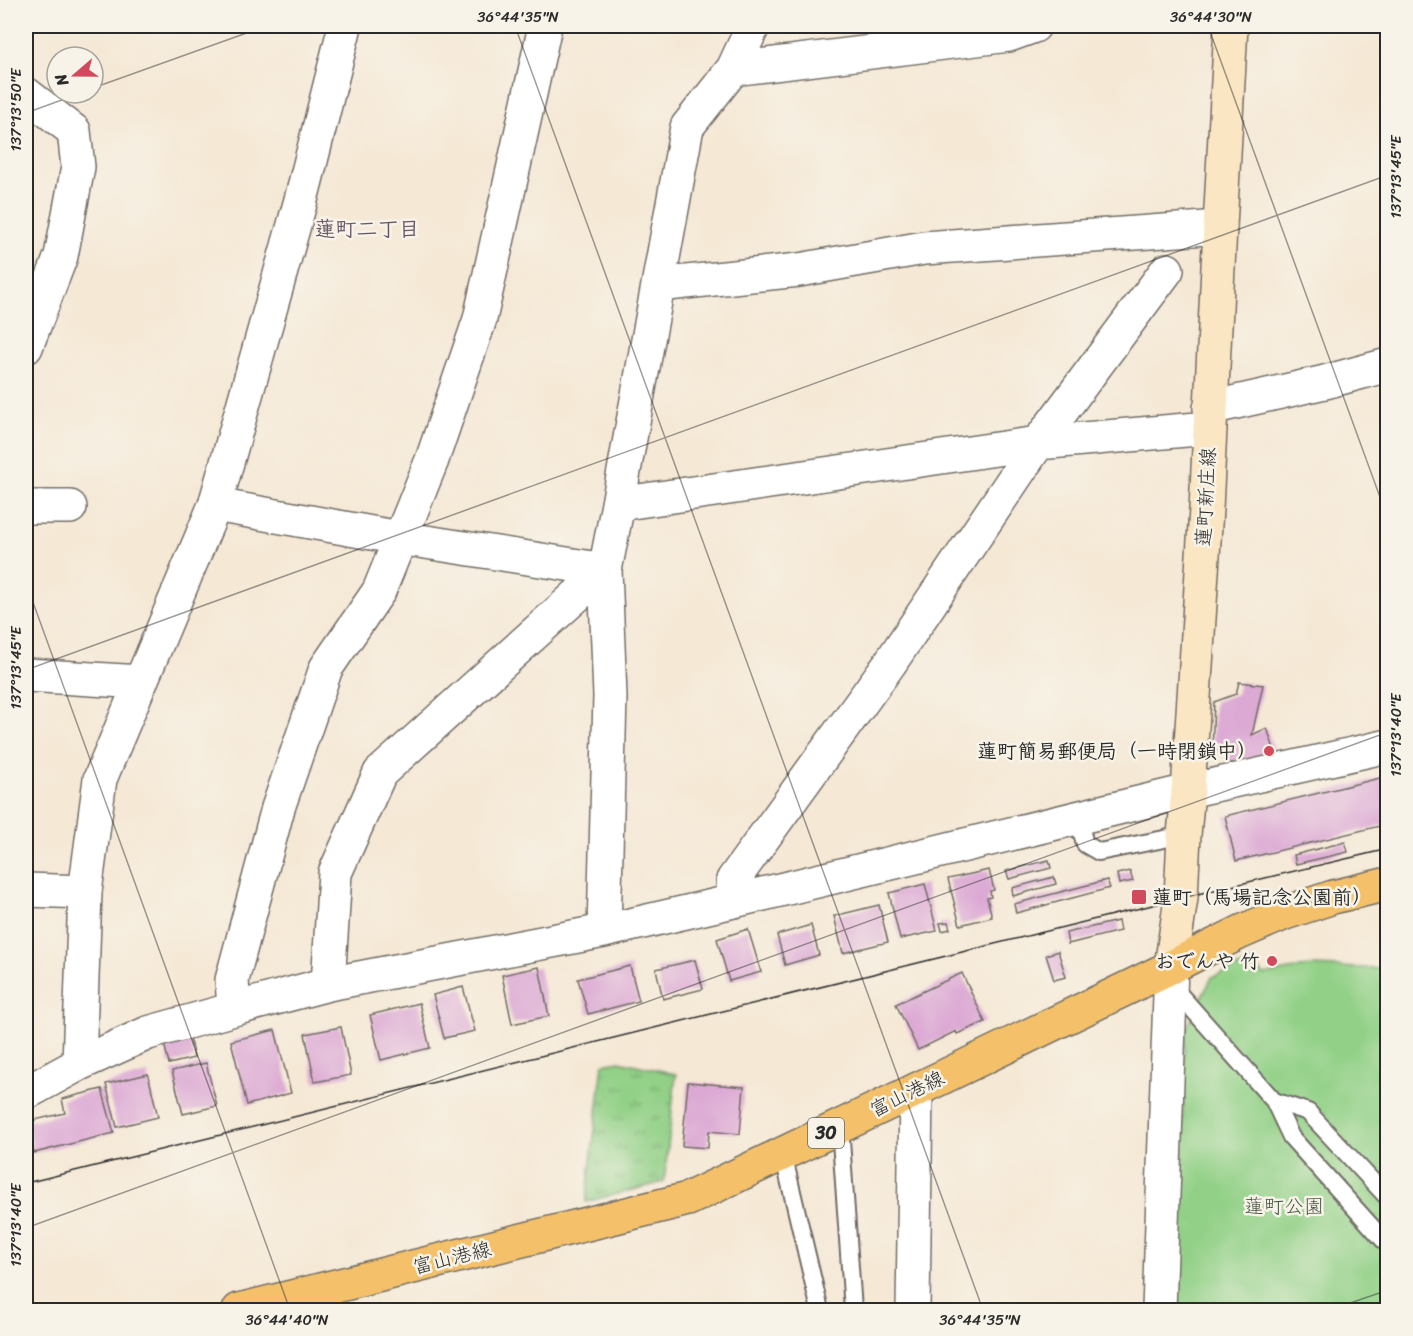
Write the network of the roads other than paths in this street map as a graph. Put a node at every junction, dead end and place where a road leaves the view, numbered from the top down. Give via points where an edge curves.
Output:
1 (345, 26) edge
2 (545, 26) edge
3 (753, 26) edge
4 (1034, 26) edge
5 (1232, 26) edge
6 (733, 69) junction
7 (26, 95) edge
8 (1220, 226) junction
9 (1167, 270) dead end
10 (658, 285) junction
11 (26, 347) edge
12 (1388, 365) edge
13 (1210, 418) junction
14 (1038, 443) junction
15 (618, 504) junction
16 (215, 506) junction
17 (26, 507) edge
18 (70, 507) dead end
19 (400, 538) junction
20 (605, 570) junction
21 (26, 675) edge
22 (141, 682) junction
23 (1388, 746) edge
24 (1188, 791) junction
25 (1078, 818) junction
26 (1184, 835) junction
27 (1388, 884) edge
28 (26, 890) edge
29 (85, 892) junction
30 (734, 901) junction
31 (604, 931) junction
32 (1171, 976) junction
33 (328, 984) junction
34 (234, 1009) junction
35 (26, 1064) edge
36 (80, 1064) junction
37 (916, 1090) junction
38 (26, 1093) edge
39 (1274, 1101) junction
40 (840, 1126) junction
41 (783, 1154) junction
42 (1388, 1198) edge
43 (1388, 1245) edge
44 (239, 1311) edge
45 (819, 1311) edge
46 (853, 1311) edge
47 (913, 1311) edge
48 (1159, 1311) edge

1 - 16 street via 301,200
2 - 19 street via 480,319 432,460
3 - 6 street
4 - 6 street via 1009,35
5 - 8 main road, 蓮町新庄線
6 - 10 street via 687,127
7 - 11 street via 74,131 78,167 61,256
8 - 10 street via 924,248 799,270
8 - 13 main road, 蓮町新庄線
9 - 14 street
10 - 15 street
12 - 13 street
13 - 14 street
13 - 24 main road, 蓮町新庄線
14 - 15 street
14 - 30 street via 890,663 733,880
15 - 20 street
16 - 19 street
16 - 22 street
17 - 18 street
19 - 20 street
19 - 34 street via 379,591 326,668 278,808 232,980
20 - 31 street via 610,696
20 - 33 street via 380,773 335,873
21 - 22 street
22 - 29 street via 100,779
23 - 24 street
24 - 25 street
24 - 26 main road, 蓮町新庄線
25 - 26 lane via 1085,844 1099,852
25 - 30 street
26 - 32 main road, 蓮町新庄線
27 - 32 main road, 富山港線 / 30 via 1285,913 1241,932
28 - 29 street
29 - 36 street
30 - 31 street
31 - 33 street
32 - 37 main road, 富山港線 / 30
32 - 39 lane
32 - 48 street
33 - 34 street
34 - 36 street via 148,1033
35 - 36 street
36 - 38 street
37 - 40 main road, 富山港線 / 30
37 - 47 street
39 - 42 lane via 1308,1112
39 - 43 lane via 1291,1137
40 - 41 main road, 富山港線 / 30
40 - 46 lane
41 - 44 main road, 富山港線 / 30 via 688,1199
41 - 45 lane

